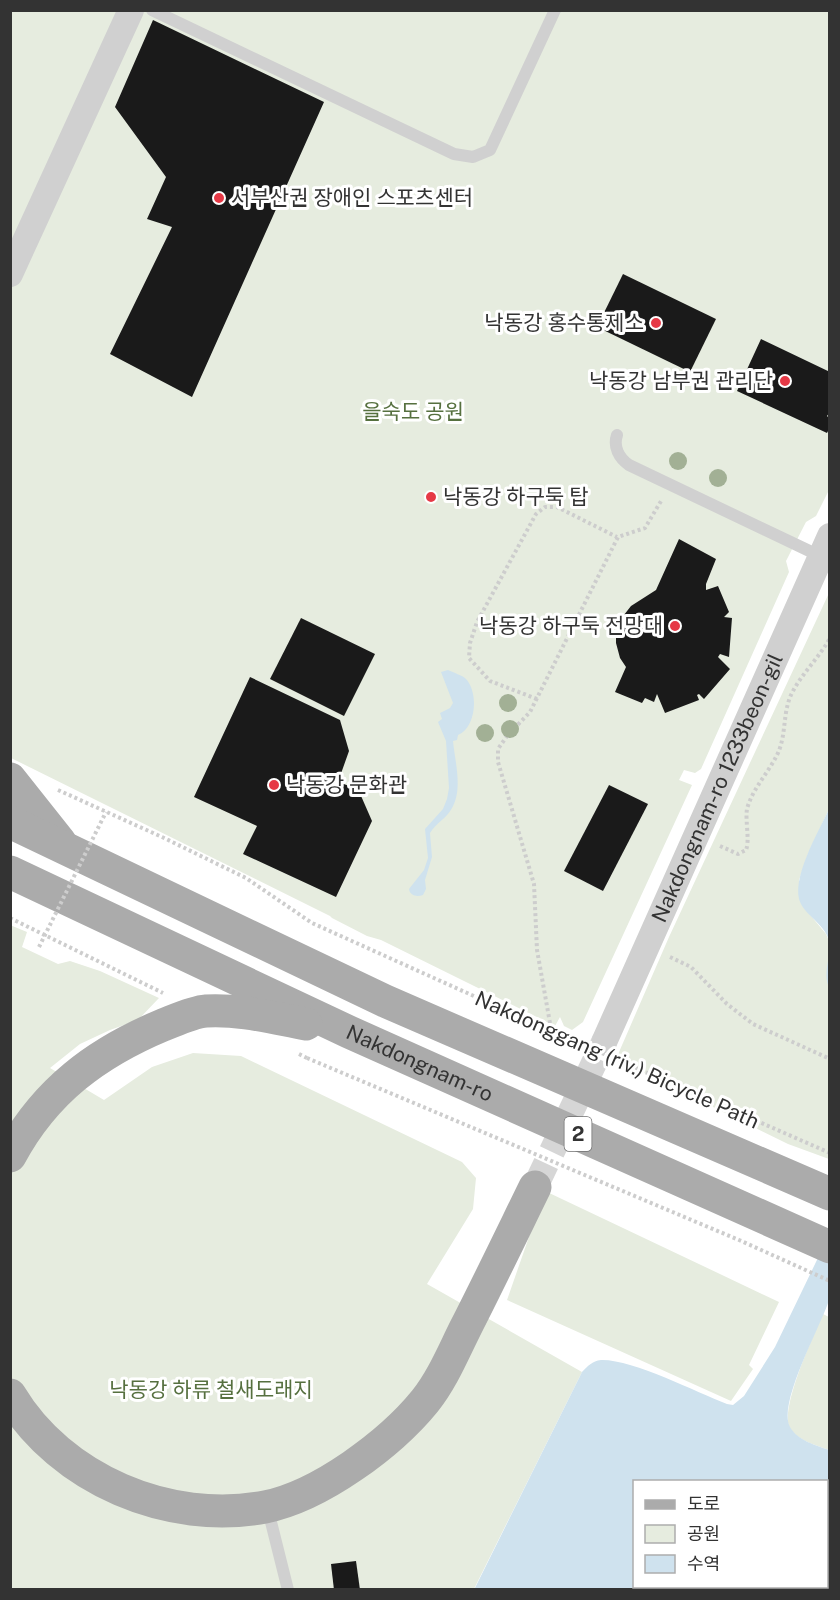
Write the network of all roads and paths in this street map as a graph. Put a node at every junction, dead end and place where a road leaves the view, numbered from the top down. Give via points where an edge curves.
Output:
1 (131, 10) edge
2 (152, 10) edge
3 (555, 10) edge
4 (10, 274) edge
5 (618, 435) dead end
6 (670, 485) junction
7 (618, 537) junction
8 (825, 546) edge
9 (830, 638) edge
10 (537, 699) junction
11 (10, 779) edge
12 (56, 789) dead end
13 (106, 812) junction
14 (10, 822) edge
15 (698, 836) junction
16 (65, 848) junction
17 (10, 872) edge
18 (10, 918) edge
19 (648, 945) junction
20 (39, 946) dead end
21 (170, 996) dead end
22 (547, 1029) junction
23 (349, 1032) junction
24 (605, 1041) tunnel mouth
25 (307, 1058) dead end
26 (830, 1059) edge
27 (830, 1153) edge
28 (10, 1156) edge
29 (535, 1187) tunnel mouth
30 (826, 1193) edge
31 (818, 1242) edge
32 (830, 1281) edge
33 (10, 1395) edge
34 (267, 1506) junction
35 (288, 1590) edge

1 - 4 street
2 - 3 lane via 454,154 473,157 490,150
5 - 6 lane via 615,441 620,458
6 - 7 path via 645,528
6 - 8 lane
7 - 10 path
7 - 10 path via 557,507 545,507 536,514 477,622 469,658 490,681
8 - 15 street, Nakdongnam-ro 1233beon-gil
9 - 15 path via 792,695 784,738 747,809 746,850 738,854
10 - 22 path via 498,749 498,762 534,884 537,950 550,1023
11 - 16 main road
12 - 13 path, Nakdonggang (riv.) Bicycle Path
13 - 20 path, bridge
13 - 22 path, Nakdonggang (riv.) Bicycle Path via 246,878 312,923
14 - 16 main road, Nakdongnam-ro / 2
15 - 19 street, Nakdongnam-ro 1233beon-gil
16 - 30 main road, Nakdongnam-ro / 2 via 385,1001
17 - 23 main road, Nakdongnam-ro / 2
18 - 21 path
19 - 24 street, Nakdongnam-ro 1233beon-gil
19 - 26 path via 691,967 753,1024
22 - 27 path, Nakdonggang (riv.) Bicycle Path, bridge
23 - 28 main road via 234,1011 203,1011 169,1023 130,1040 66,1082
23 - 31 main road, Nakdongnam-ro / 2
25 - 32 path, bridge
29 - 34 main road via 426,1400 356,1464 310,1490
33 - 34 main road via 54,1447 88,1473 118,1489 152,1502 181,1507 217,1511
34 - 35 lane

